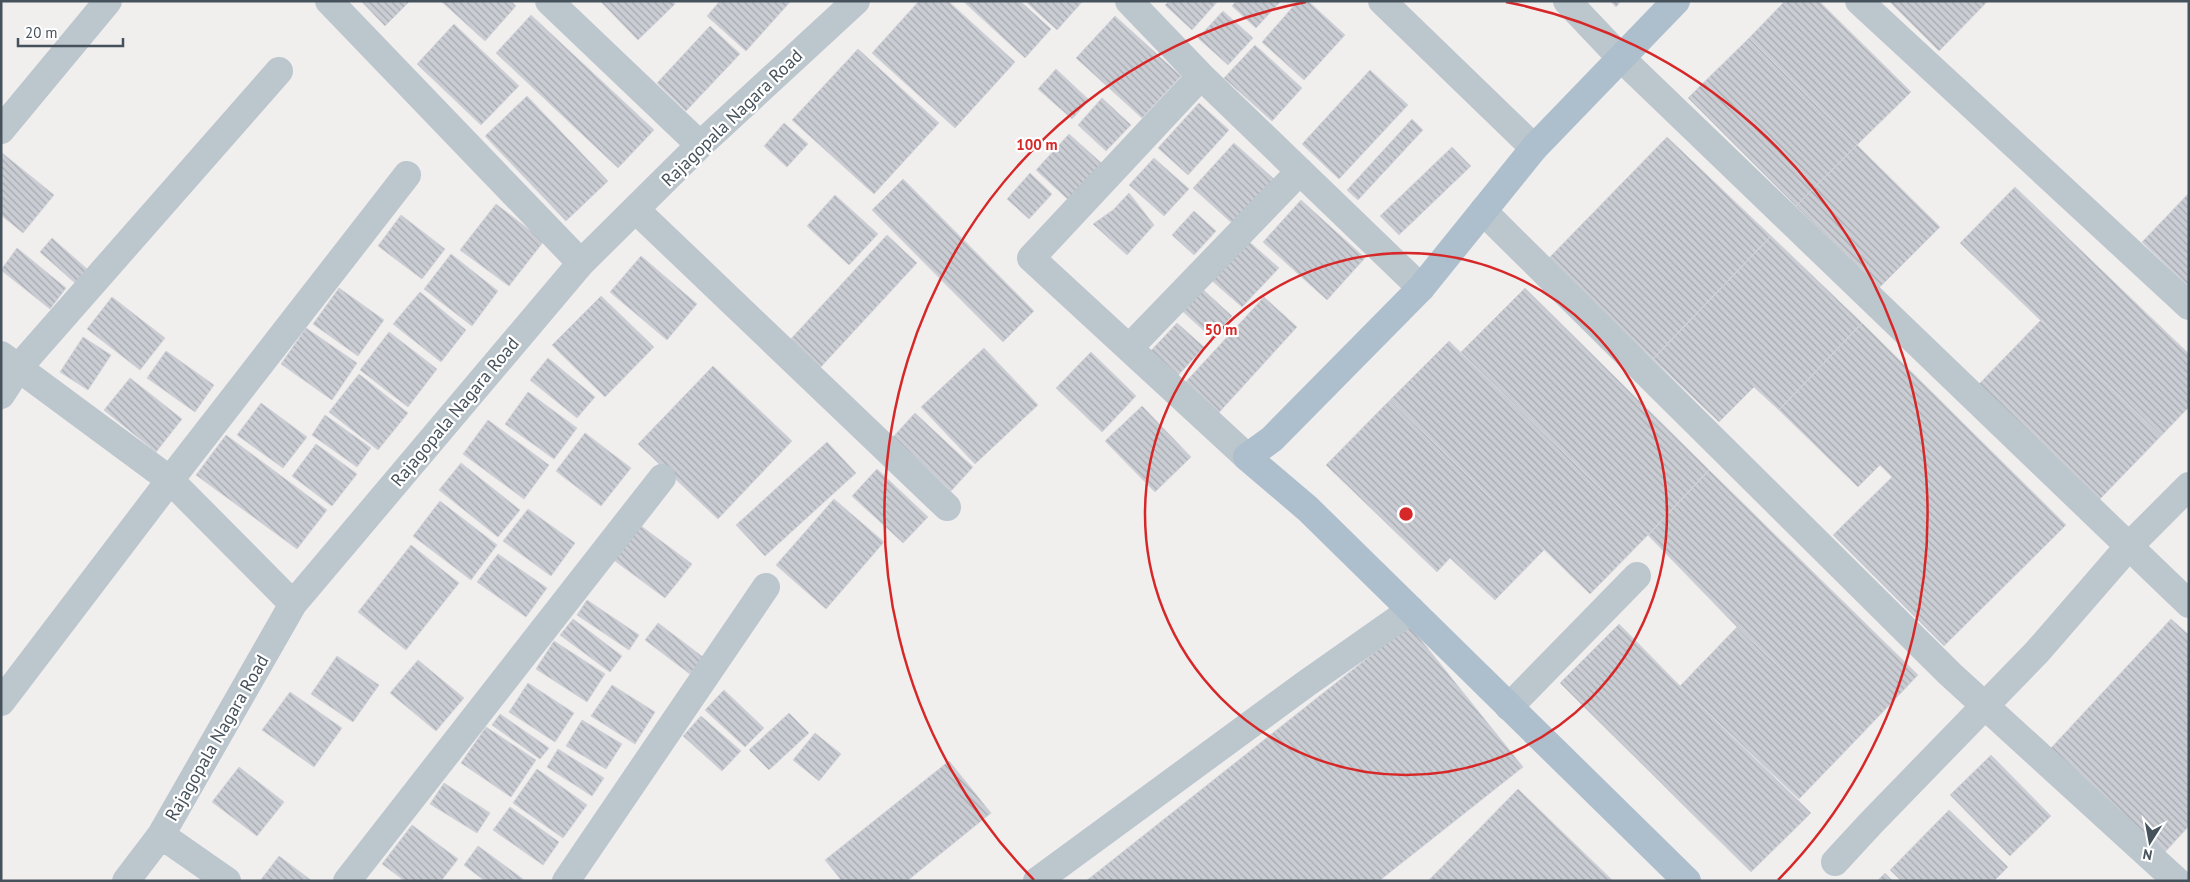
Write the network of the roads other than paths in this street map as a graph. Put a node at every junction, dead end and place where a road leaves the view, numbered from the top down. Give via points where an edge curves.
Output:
1 (108, 1) edge
2 (329, 1) edge
3 (549, 1) edge
4 (1129, 1) edge
5 (1382, 1) edge
6 (1567, 1) edge
7 (1676, 1) edge
8 (1859, 1) edge
9 (844, 5) edge
10 (1621, 58) junction
11 (278, 72) dead end
12 (1201, 76) junction
13 (1, 130) edge
14 (700, 145) junction
15 (1534, 148) junction
16 (1300, 171) junction
17 (407, 175) dead end
18 (636, 210) junction
19 (1483, 211) junction
20 (581, 263) junction
21 (1421, 288) junction
22 (2189, 306) edge
23 (1129, 348) junction
24 (10, 361) edge
25 (1, 395) edge
26 (1247, 458) junction
27 (662, 478) dead end
28 (170, 480) junction
29 (2189, 486) edge
30 (947, 507) dead end
31 (2129, 546) junction
32 (1637, 576) dead end
33 (766, 587) dead end
34 (293, 604) junction
35 (2189, 604) edge
36 (1411, 610) junction
37 (1, 702) edge
38 (1986, 705) junction
39 (1509, 707) junction
40 (161, 835) junction
41 (1835, 862) dead end
42 (126, 881) edge
43 (227, 881) edge
44 (347, 881) edge
45 (566, 881) edge
46 (1037, 881) edge
47 (1687, 881) edge
48 (2177, 881) edge

1 - 13 street
2 - 20 street
3 - 14 street
4 - 12 street
5 - 15 street
6 - 10 street
7 - 10 main road
8 - 22 street
9 - 14 street, Rajagopala Nagara Road
10 - 15 main road
10 - 31 street
11 - 24 street
12 - 16 street
12 - 23 street via 1031,258
14 - 18 street, Rajagopala Nagara Road
15 - 19 main road
16 - 21 street
16 - 23 street
17 - 28 street
18 - 20 street, Rajagopala Nagara Road
18 - 30 street
19 - 21 main road
19 - 38 street via 1950,674
20 - 34 street, Rajagopala Nagara Road
21 - 26 main road via 1272,439
23 - 26 street
24 - 25 street
24 - 28 street
26 - 36 main road via 1308,509
27 - 44 street
28 - 34 street
28 - 37 street
29 - 31 street
31 - 35 street
31 - 38 street
32 - 39 street
33 - 45 street
34 - 40 street, Rajagopala Nagara Road
36 - 39 main road
36 - 46 street
38 - 41 street
38 - 48 street
39 - 47 main road
40 - 42 street, Rajagopala Nagara Road
40 - 43 street

